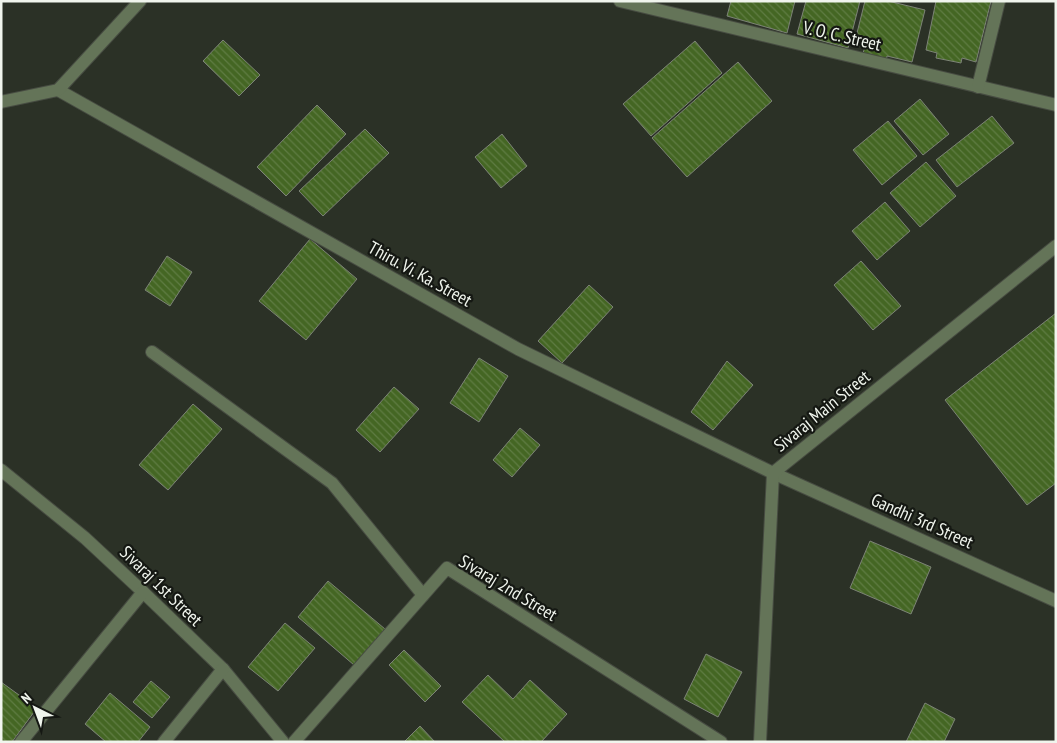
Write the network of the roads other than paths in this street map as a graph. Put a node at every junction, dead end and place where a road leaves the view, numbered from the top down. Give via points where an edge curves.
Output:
1 (140, 1) edge
2 (620, 1) edge
3 (999, 1) edge
4 (978, 86) junction
5 (58, 90) junction
6 (1, 102) edge
7 (1056, 105) edge
8 (1056, 246) edge
9 (152, 352) dead end
10 (1, 470) edge
11 (773, 473) junction
12 (143, 592) junction
13 (423, 595) junction
14 (1056, 601) edge
15 (223, 669) junction
16 (21, 742) edge
17 (164, 742) edge
18 (283, 742) edge
19 (294, 742) edge
20 (722, 742) edge
21 (760, 742) edge

1 - 5 street
2 - 4 street, V. O. C. Street
3 - 4 street
4 - 7 street, V. O. C. Street
5 - 6 street
5 - 11 street, Thiru. Vi. Ka. Street via 518,349
8 - 11 street, Sivaraj Main Street
9 - 13 street via 332,483
10 - 12 street, Sivaraj 1st Street via 85,538
11 - 14 street, Gandhi 3rd Street
11 - 21 street, Sivaraj Main Street
12 - 15 street, Sivaraj 1st Street
12 - 16 street
13 - 19 street, Sivaraj 2nd Street
13 - 20 street, Sivaraj 2nd Street via 447,568
15 - 17 street
15 - 18 street, Sivaraj 1st Street

